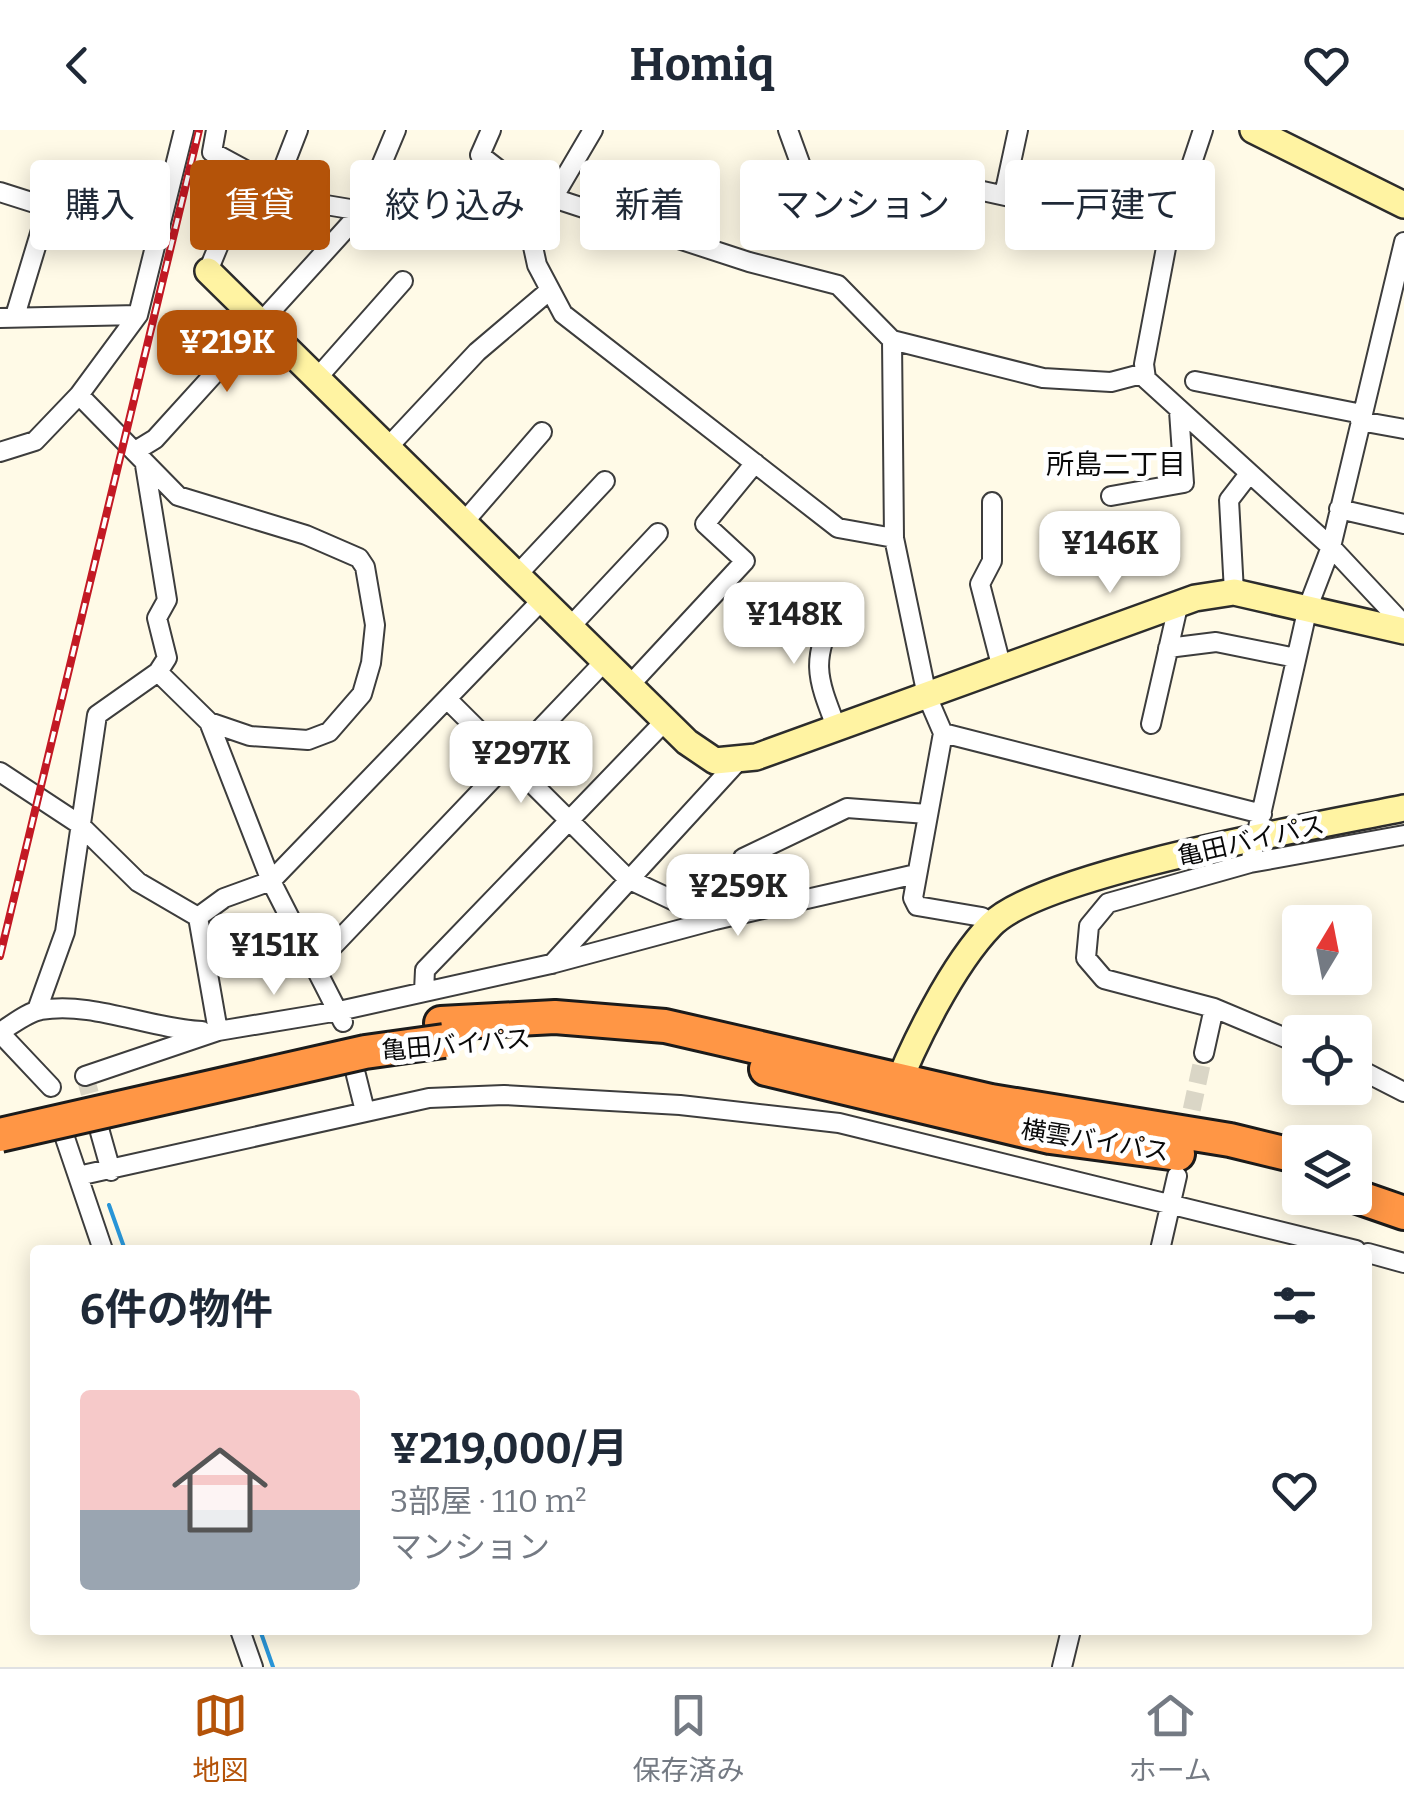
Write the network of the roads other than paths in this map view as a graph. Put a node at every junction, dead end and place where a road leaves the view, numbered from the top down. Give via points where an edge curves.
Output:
1 (184, 130) edge
2 (216, 130) edge
3 (298, 130) edge
4 (396, 130) edge
5 (491, 130) edge
6 (593, 130) edge
7 (788, 130) edge
8 (1018, 130) edge
9 (1204, 130) edge
10 (1253, 130) edge
11 (1293, 141) edge
12 (227, 160) edge
13 (286, 160) edge
14 (383, 160) edge
15 (486, 160) edge
16 (799, 160) edge
17 (1194, 160) edge
18 (560, 172) edge
19 (170, 188) edge
20 (0, 192) edge
21 (985, 192) edge
22 (1004, 196) joint
23 (30, 201) edge
24 (1404, 205) edge
25 (560, 206) edge
26 (350, 224) edge
27 (1404, 242) edge
28 (32, 250) edge
29 (155, 250) edge
30 (217, 250) edge
31 (537, 250) edge
32 (1166, 250) edge
33 (208, 271) joint
34 (404, 281) dead end
35 (550, 290) junction
36 (138, 316) junction
37 (8, 317) edge
38 (264, 321) junction
39 (892, 340) junction
40 (1145, 373) junction
41 (318, 376) junction
42 (1196, 381) dead end
43 (80, 395) junction
44 (1179, 411) junction
45 (1361, 417) junction
46 (1404, 429) edge
47 (542, 432) dead end
48 (389, 446) junction
49 (0, 452) edge
50 (141, 458) junction
51 (755, 463) junction
52 (1249, 474) junction
53 (605, 481) dead end
54 (1111, 496) dead end
55 (992, 502) dead end
56 (1339, 509) junction
57 (464, 522) junction
58 (1404, 524) edge
59 (658, 533) dead end
60 (894, 538) junction
61 (1331, 547) junction
62 (517, 576) junction
63 (1234, 592) junction
64 (541, 601) junction
65 (1179, 602) junction
66 (838, 606) dead end
67 (1308, 607) junction
68 (569, 628) junction
69 (1404, 628) edge
70 (1168, 648) junction
71 (1296, 658) junction
72 (604, 662) junction
73 (1001, 665) junction
74 (158, 672) junction
75 (629, 686) junction
76 (926, 696) junction
77 (448, 700) junction
78 (665, 721) junction
79 (209, 722) junction
80 (1151, 724) dead end
81 (837, 729) junction
82 (943, 734) junction
83 (740, 760) junction
84 (511, 762) junction
85 (0, 772) edge
86 (1404, 808) edge
87 (927, 814) junction
88 (569, 820) junction
89 (79, 824) junction
90 (1260, 826) junction
91 (1404, 835) edge
92 (1250, 863) junction
93 (916, 874) junction
94 (628, 879) junction
95 (270, 881) junction
96 (766, 908) junction
97 (198, 917) junction
98 (715, 920) junction
99 (991, 925) junction
100 (316, 964) junction
101 (552, 964) junction
102 (424, 991) junction
103 (1214, 1008) junction
104 (37, 1010) junction
105 (341, 1017) junction
106 (218, 1031) junction
107 (443, 1032) junction
108 (0, 1033) edge
109 (1282, 1036) edge
110 (1204, 1053) tunnel mouth
111 (356, 1075) dead end
112 (86, 1076) dead end
113 (1372, 1076) edge
114 (51, 1087) dead end
115 (895, 1091) junction
116 (1404, 1092) edge
117 (365, 1111) junction
118 (0, 1113) edge
119 (100, 1132) tunnel mouth
120 (880, 1133) junction
121 (0, 1135) edge
122 (65, 1138) dead end
123 (1282, 1154) edge
124 (111, 1171) junction
125 (1282, 1175) edge
126 (78, 1176) junction
127 (1177, 1176) dead end
128 (1372, 1179) edge
129 (1404, 1190) edge
130 (1372, 1202) edge
131 (1170, 1204) junction
132 (1404, 1213) edge
133 (101, 1245) edge
134 (1161, 1245) edge
135 (1336, 1245) edge
136 (1372, 1254) edge
137 (1404, 1263) edge
138 (242, 1635) edge
139 (1070, 1635) edge
140 (254, 1667) edge
141 (1062, 1667) edge

1 - 19 street
2 - 12 street via 212,152
3 - 13 street
4 - 14 street
5 - 15 street via 480,155
6 - 18 street
7 - 16 street
8 - 22 street
9 - 17 street
10 - 11 street
11 - 24 street
20 - 23 street
21 - 22 street
25 - 39 street via 838,284
26 - 38 street
27 - 45 street
28 - 37 street
29 - 36 street
30 - 33 street
31 - 35 street
32 - 40 street
33 - 38 street
34 - 41 street
35 - 48 street via 477,352
35 - 51 street via 564,314
36 - 37 street
36 - 43 street
38 - 41 street
38 - 50 street
39 - 40 street via 1043,378 1111,382
39 - 60 street
40 - 44 street
41 - 48 street
42 - 45 street
43 - 49 street via 35,441
43 - 50 street
44 - 52 street
44 - 54 street via 1184,484
45 - 46 street
45 - 56 street
47 - 57 street
48 - 57 street
50 - 74 street via 167,600 157,618 167,658
50 - 79 street via 178,496 359,558 372,592 373,644 362,694 329,732 308,740 250,736
51 - 60 street via 838,528
51 - 75 street via 705,524 745,561
52 - 61 street
52 - 63 street via 1229,500
53 - 62 street
55 - 73 street via 992,561 980,584
56 - 58 street
56 - 61 street
57 - 62 street
59 - 68 street
60 - 76 street
61 - 67 street
61 - 69 street
62 - 64 street
63 - 65 street
63 - 67 street
64 - 68 street
64 - 77 street
65 - 70 street
65 - 73 street
66 - 81 street via 816,674
67 - 69 street
67 - 71 street
68 - 72 street
70 - 71 street via 1216,642
70 - 80 street
71 - 90 street
72 - 75 street
72 - 84 street
73 - 76 street
74 - 79 street
74 - 89 street via 97,715
75 - 78 street
76 - 81 street
76 - 82 street
77 - 84 street
77 - 95 street
78 - 83 street via 715,761
78 - 88 street
79 - 95 street
81 - 83 street
82 - 87 street
82 - 90 street
83 - 94 street
84 - 88 street
84 - 100 street
85 - 89 street
86 - 90 street, 亀田バイパス
87 - 93 street
87 - 96 street via 848,808 744,858
88 - 94 street
88 - 102 street via 425,970
89 - 97 street via 138,882
89 - 104 street via 65,932
90 - 92 street
90 - 99 street, 亀田バイパス via 1072,885 1012,908
91 - 92 street
92 - 103 street via 1108,903 1089,926 1086,958 1104,978
93 - 96 street
93 - 99 street via 917,906
94 - 98 street
94 - 101 street
95 - 97 street via 224,898
95 - 100 street
96 - 98 street
97 - 106 street
98 - 101 street
99 - 115 street, 亀田バイパス via 960,968
100 - 105 street
101 - 102 street
102 - 105 street
103 - 109 street
103 - 110 street
104 - 106 street via 72,1009 167,1030
104 - 108 street
105 - 106 street
106 - 112 street
107 - 115 highway, 亀田バイパス via 555,1017 651,1024 712,1034
107 - 118 highway, 亀田バイパス via 332,1038
107 - 121 highway, 亀田バイパス, bridge
108 - 114 street
111 - 117 street
113 - 116 street
115 - 120 street
115 - 123 highway, 横雲バイパス
115 - 125 highway, 横雲バイパス via 1050,1137
117 - 120 street via 430,1098 504,1095 680,1106
117 - 124 street
119 - 124 street
120 - 131 street
122 - 126 street
124 - 126 street
126 - 133 street
127 - 131 street
128 - 129 highway
130 - 132 highway
131 - 134 street
131 - 135 street
136 - 137 street
138 - 140 street
139 - 141 street

